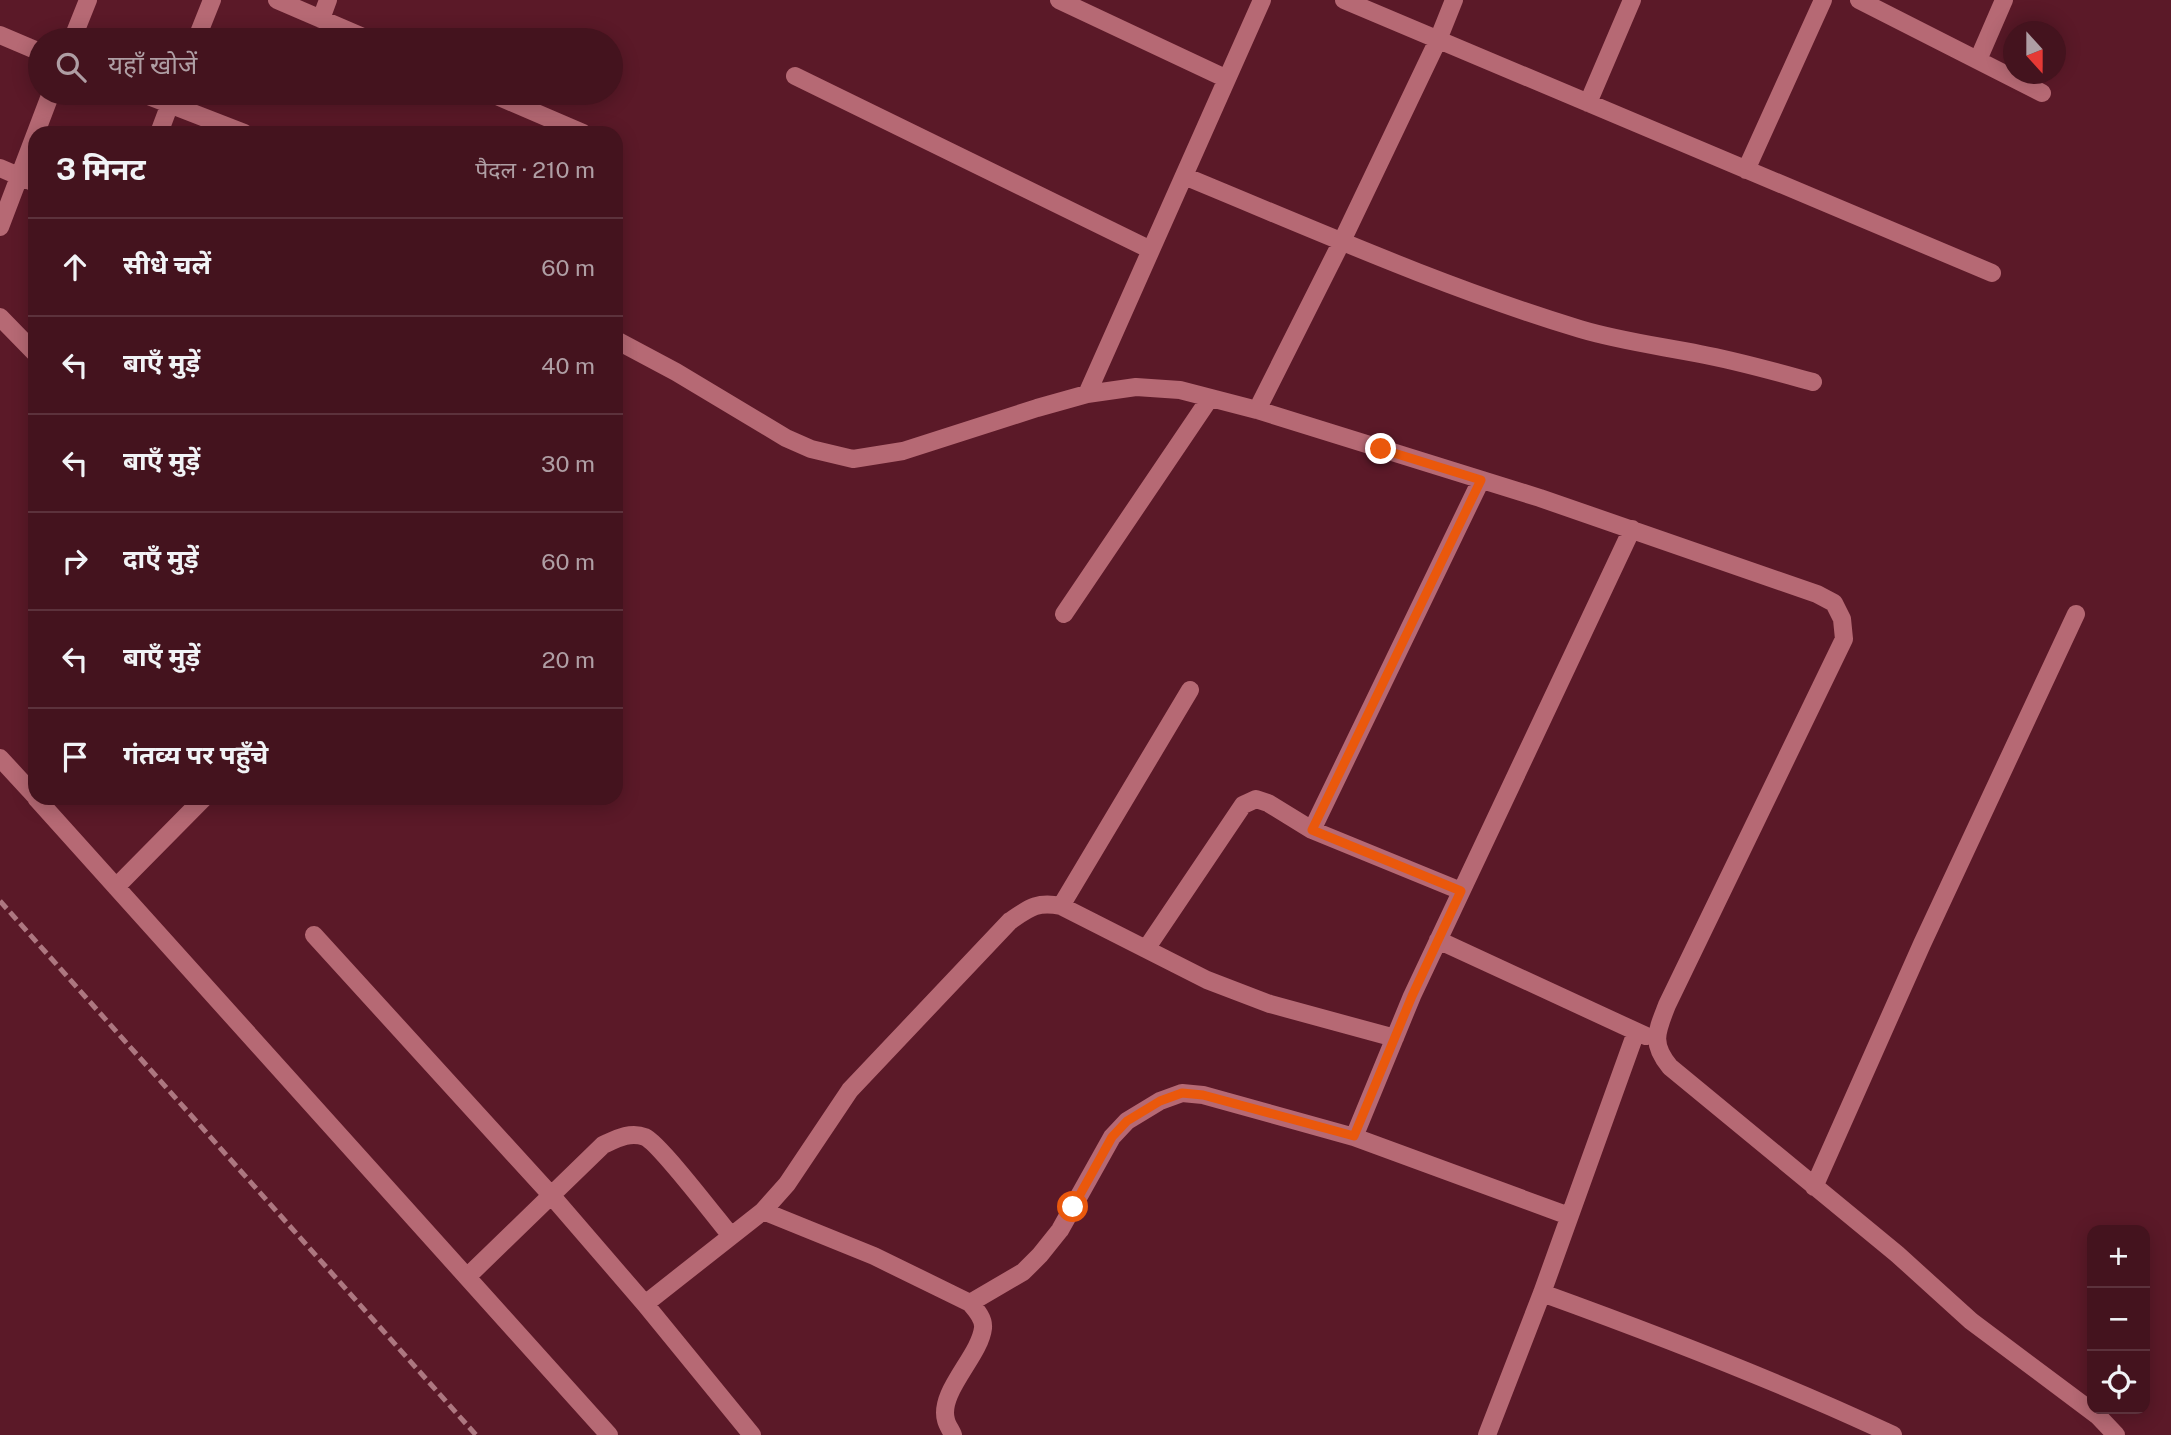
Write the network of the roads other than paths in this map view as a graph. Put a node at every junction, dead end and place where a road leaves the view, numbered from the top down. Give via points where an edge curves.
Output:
1 (88, 0) edge
2 (212, 0) edge
3 (277, 0) edge
4 (328, 0) edge
5 (1059, 0) edge
6 (1262, 0) edge
7 (1344, 0) edge
8 (1454, 0) edge
9 (1632, 0) edge
10 (1823, 0) edge
11 (1859, 0) edge
12 (2004, 0) edge
13 (321, 19) junction
14 (77, 28) edge
15 (201, 28) edge
16 (342, 28) edge
17 (0, 35) edge
18 (1438, 40) junction
19 (28, 47) edge
20 (1978, 60) junction
21 (795, 76) dead end
22 (1227, 79) junction
23 (2042, 93) dead end
24 (1588, 103) junction
25 (46, 105) edge
26 (170, 105) edge
27 (185, 105) edge
28 (518, 105) edge
29 (38, 126) edge
30 (162, 126) edge
31 (229, 126) edge
32 (567, 126) edge
33 (28, 151) edge
34 (0, 168) edge
35 (1746, 170) junction
36 (18, 176) junction
37 (1184, 176) junction
38 (28, 180) edge
39 (0, 228) edge
40 (1342, 241) junction
41 (1152, 250) junction
42 (1992, 273) dead end
43 (0, 317) edge
44 (623, 344) edge
45 (28, 346) edge
46 (1813, 382) dead end
47 (1087, 394) junction
48 (1210, 398) junction
49 (1257, 410) junction
50 (1481, 480) junction
51 (1632, 529) junction
52 (1064, 614) dead end
53 (2076, 614) dead end
54 (1190, 690) dead end
55 (0, 758) edge
56 (28, 788) edge
57 (43, 805) edge
58 (197, 805) edge
59 (1312, 830) junction
60 (116, 887) junction
61 (1461, 891) junction
62 (1061, 906) junction
63 (314, 935) dead end
64 (1438, 940) junction
65 (1146, 949) junction
66 (1636, 1032) junction
67 (1395, 1038) junction
68 (1656, 1041) junction
69 (1354, 1136) junction
70 (1814, 1187) junction
71 (551, 1195) junction
72 (763, 1211) junction
73 (1569, 1216) junction
74 (731, 1236) junction
75 (467, 1277) junction
76 (1542, 1293) junction
77 (970, 1303) junction
78 (645, 1304) junction
79 (1489, 1434) edge
80 (609, 1435) edge
81 (752, 1435) edge
82 (953, 1435) edge
83 (1892, 1435) edge
84 (2116, 1435) edge

1 - 14 street
2 - 15 street
3 - 13 street
4 - 13 street
5 - 22 street
6 - 22 street
7 - 18 street
8 - 18 street
9 - 24 street
10 - 35 street
11 - 20 street
12 - 20 street
13 - 16 street
17 - 19 street
18 - 24 street
18 - 40 street
20 - 23 street
21 - 41 street
22 - 37 street
24 - 35 street
25 - 29 street
26 - 30 street
27 - 31 street
28 - 32 street
33 - 36 street
34 - 36 street
35 - 42 street
36 - 38 street
36 - 39 street
37 - 40 street
37 - 41 street
40 - 46 street via 1461,289 1583,330
40 - 49 street
41 - 47 street
43 - 45 street
44 - 47 street via 786,438 853,459 903,451
47 - 48 street via 1136,387 1180,390
48 - 49 street
48 - 52 street
49 - 50 street
50 - 51 street
50 - 59 street
51 - 61 street
51 - 68 street via 1834,603 1842,619 1843,639 1667,1005
53 - 70 street
54 - 62 street
55 - 56 street
57 - 60 street
58 - 60 street
59 - 61 street
59 - 65 street via 1268,803 1256,799 1243,805
60 - 75 street
61 - 64 street
62 - 65 street
62 - 72 street via 1044,903 1010,921 850,1090 787,1184
63 - 71 street
64 - 66 street
64 - 67 street
65 - 67 street via 1207,980 1270,1004
66 - 68 street
66 - 73 street
67 - 69 street
68 - 70 street via 1659,1054 1670,1066
69 - 73 street
69 - 77 street via 1203,1095 1182,1093 1160,1101 1127,1121 1112,1137 1041,1255 1023,1272
70 - 84 street via 1970,1321 2098,1416
71 - 74 street via 603,1145 625,1135 646,1137
71 - 75 street
71 - 78 street
72 - 74 street
72 - 77 street via 874,1255
73 - 76 street
74 - 78 street
75 - 80 street
76 - 79 street
76 - 83 street via 1679,1343
77 - 82 street via 983,1327 945,1405 945,1419
78 - 81 street

